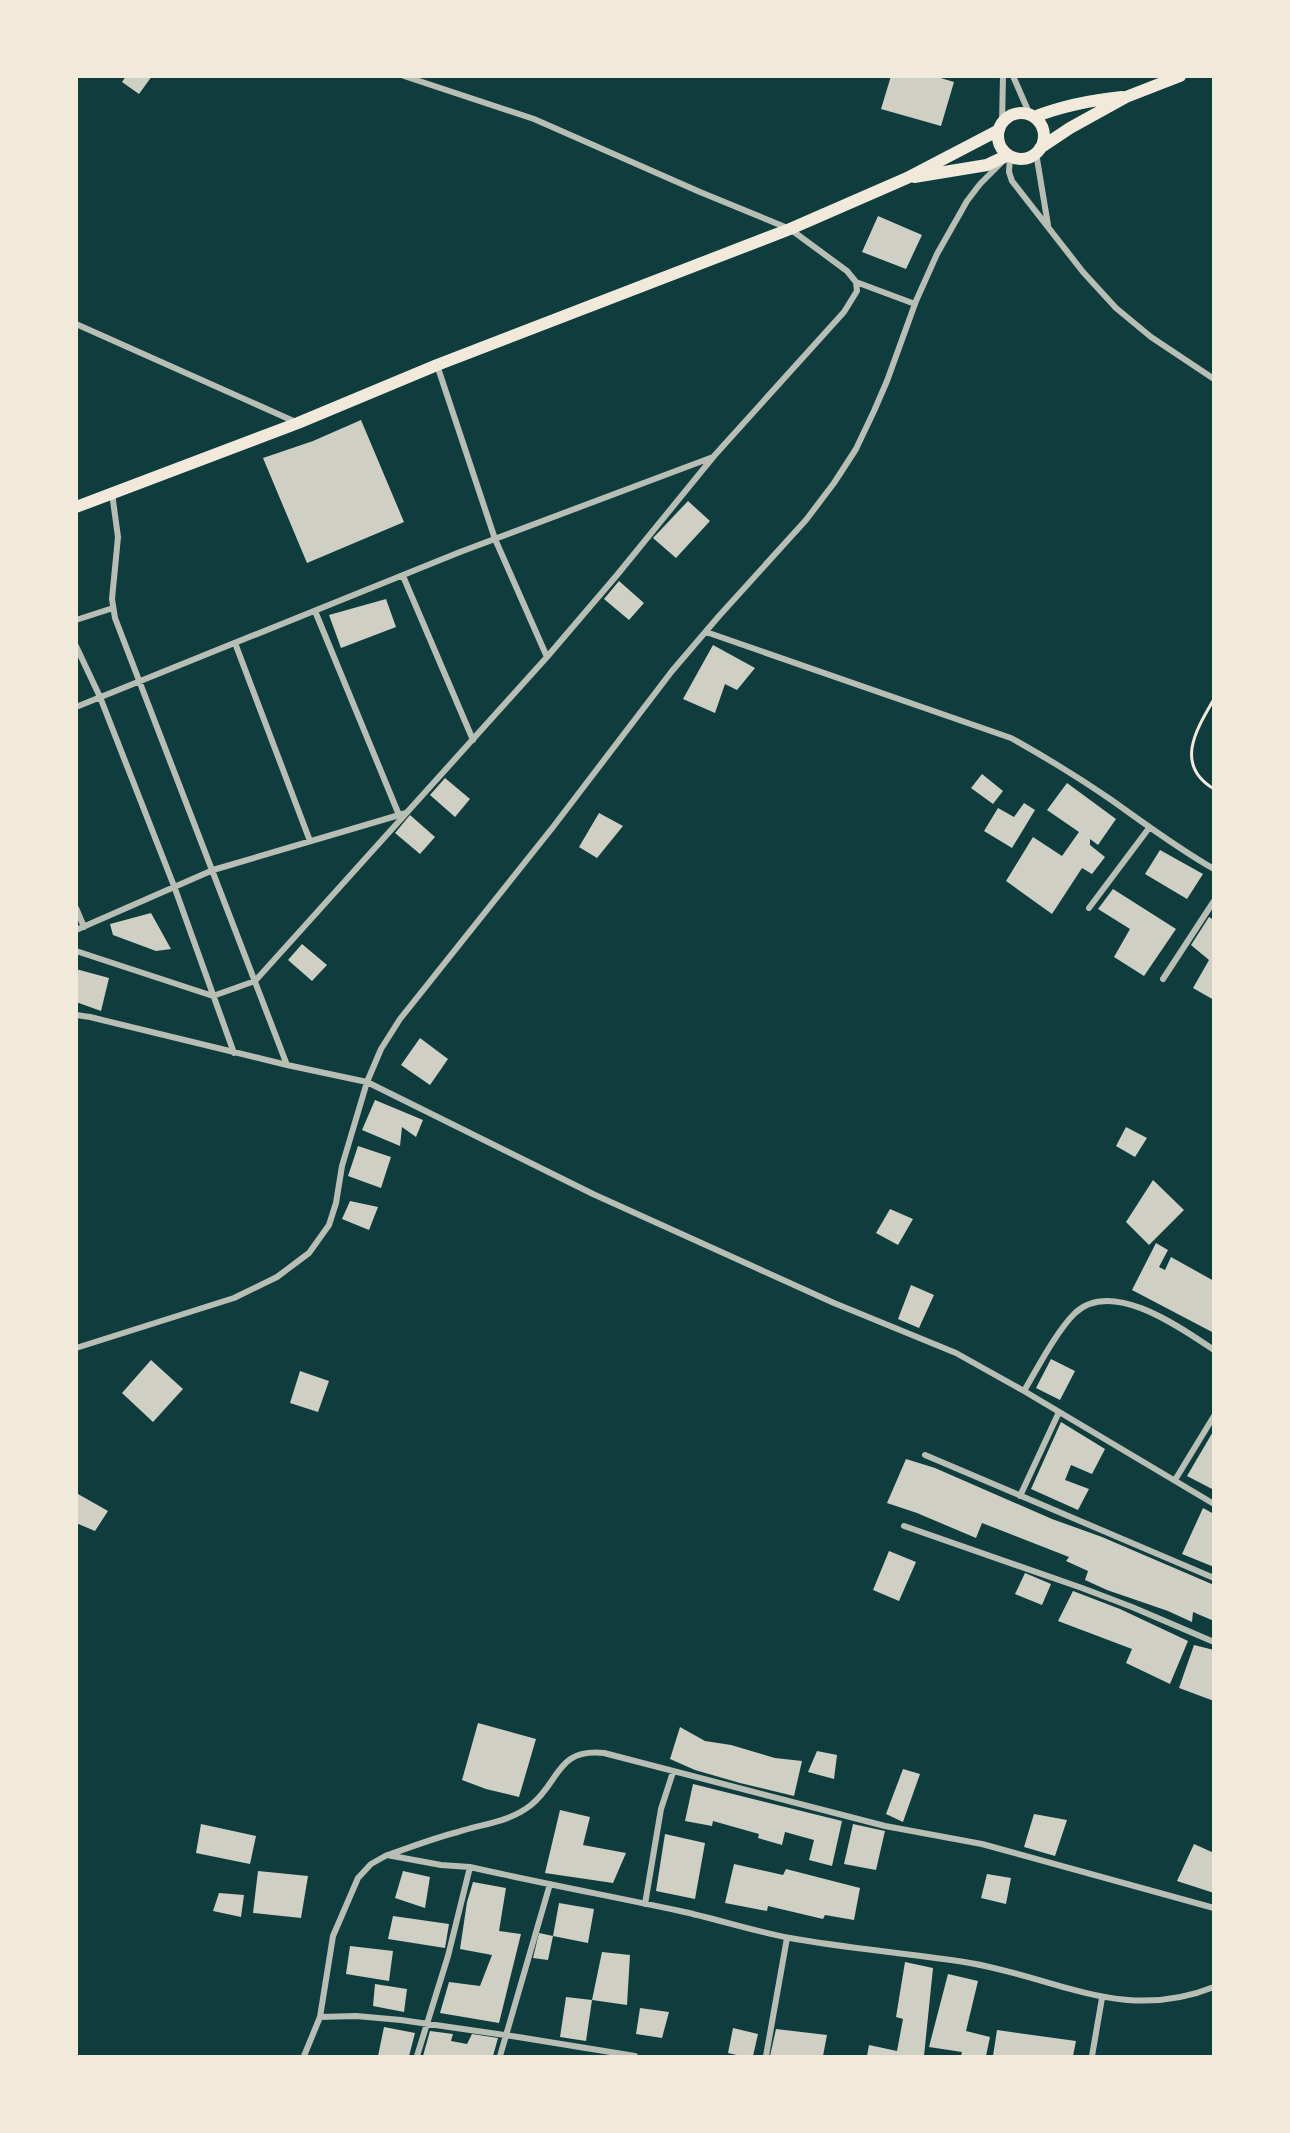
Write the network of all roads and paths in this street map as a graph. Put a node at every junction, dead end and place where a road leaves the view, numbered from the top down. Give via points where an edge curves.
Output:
1 (404, 76) edge
2 (1003, 76) edge
3 (1013, 76) edge
4 (1180, 76) edge
5 (1126, 97) junction
6 (1032, 116) junction
7 (1001, 126) junction
8 (1038, 151) junction
9 (1009, 155) junction
10 (907, 178) junction
11 (1048, 225) junction
12 (790, 229) junction
13 (856, 282) junction
14 (915, 304) junction
15 (76, 324) edge
16 (437, 365) junction
17 (1214, 379) edge
18 (298, 423) junction
19 (714, 456) junction
20 (112, 493) junction
21 (76, 507) edge
22 (495, 539) junction
23 (403, 576) junction
24 (113, 608) junction
25 (315, 611) junction
26 (76, 620) edge
27 (706, 632) junction
28 (235, 643) junction
29 (76, 646) edge
30 (547, 657) junction
31 (140, 681) junction
32 (100, 697) junction
33 (1214, 699) edge
34 (76, 706) edge
35 (473, 740) junction
36 (1214, 789) edge
37 (408, 812) junction
38 (399, 815) junction
39 (1149, 828) junction
40 (310, 842) junction
41 (1214, 869) edge
42 (213, 870) junction
43 (174, 886) junction
44 (1214, 901) edge
45 (76, 908) edge
46 (1089, 908) dead end
47 (84, 927) junction
48 (76, 930) edge
49 (76, 951) edge
50 (1162, 979) dead end
51 (255, 981) junction
52 (213, 996) junction
53 (76, 1015) edge
54 (234, 1053) junction
55 (287, 1065) junction
56 (367, 1082) junction
57 (76, 1348) edge
58 (1214, 1350) edge
59 (1024, 1391) junction
60 (1059, 1412) junction
61 (1214, 1416) edge
62 (925, 1455) dead end
63 (1175, 1480) junction
64 (1020, 1496) junction
65 (1214, 1504) edge
66 (904, 1526) dead end
67 (1214, 1578) edge
68 (1214, 1642) edge
69 (673, 1772) junction
70 (387, 1855) junction
71 (470, 1867) junction
72 (550, 1884) junction
73 (645, 1904) junction
74 (1214, 1908) edge
75 (787, 1938) junction
76 (1214, 1987) edge
77 (1102, 1998) junction
78 (320, 2017) junction
79 (426, 2024) junction
80 (505, 2035) junction
81 (304, 2056) edge
82 (417, 2056) edge
83 (500, 2056) edge
84 (635, 2056) edge
85 (766, 2056) edge
86 (1092, 2056) edge

1 - 12 street via 534,119
2 - 7 street
3 - 6 street
4 - 5 main road
5 - 6 main road via 1090,101
5 - 8 main road
6 - 7 main road via 1015,114
6 - 8 main road via 1044,131
7 - 9 main road via 1000,144
7 - 10 main road
8 - 9 main road via 1028,158
8 - 11 street
9 - 10 main road via 987,165
9 - 11 street via 1012,181
9 - 14 street via 967,201
10 - 12 main road
11 - 17 street via 1116,308
12 - 13 street
12 - 16 main road
13 - 14 street
13 - 19 street via 857,291 844,312
14 - 27 street via 887,381 856,449 806,520
15 - 18 street
16 - 18 main road
16 - 22 street
18 - 20 main road
19 - 22 street
19 - 30 street
20 - 21 main road
20 - 24 street via 118,537
22 - 23 street
22 - 30 street
23 - 25 street
23 - 35 street
24 - 26 street
24 - 31 street
25 - 28 street
25 - 38 street
27 - 39 street via 1011,738
27 - 56 street via 400,1019
28 - 31 street
28 - 40 street
29 - 32 street
30 - 35 street
31 - 32 street
31 - 42 street
32 - 34 street
32 - 43 street
33 - 36 path via 1198,726 1191,762 1202,782
35 - 37 street
37 - 38 street
37 - 51 street
38 - 40 street
39 - 41 street
39 - 46 street
40 - 42 street
42 - 43 street
42 - 51 street
43 - 47 street
43 - 52 street
44 - 50 street
45 - 47 street
47 - 48 street
49 - 52 street
51 - 52 street
51 - 55 street
52 - 54 street
53 - 54 street
54 - 55 street
55 - 56 street
56 - 57 street via 329,1225 309,1253 277,1277 242,1294
56 - 59 street via 593,1194 834,1304 956,1353
58 - 59 street via 1132,1305 1100,1300 1077,1312 1067,1323
59 - 60 street
60 - 63 street
60 - 64 street
61 - 63 street
62 - 64 street
63 - 65 street
64 - 67 street
66 - 68 street via 1082,1588
69 - 70 street via 604,1754 580,1754 570,1758 530,1806 508,1819
69 - 73 street via 661,1809
69 - 74 street via 885,1826 971,1841
70 - 71 street
70 - 78 street via 358,1878 333,1936
71 - 72 street
71 - 79 street
72 - 73 street
72 - 80 street
73 - 75 street
75 - 77 street via 994,1968
75 - 85 street
76 - 77 street via 1162,2001
77 - 86 street
78 - 79 street via 356,2016
78 - 81 street
79 - 80 street
79 - 82 street
80 - 83 street
80 - 84 street

